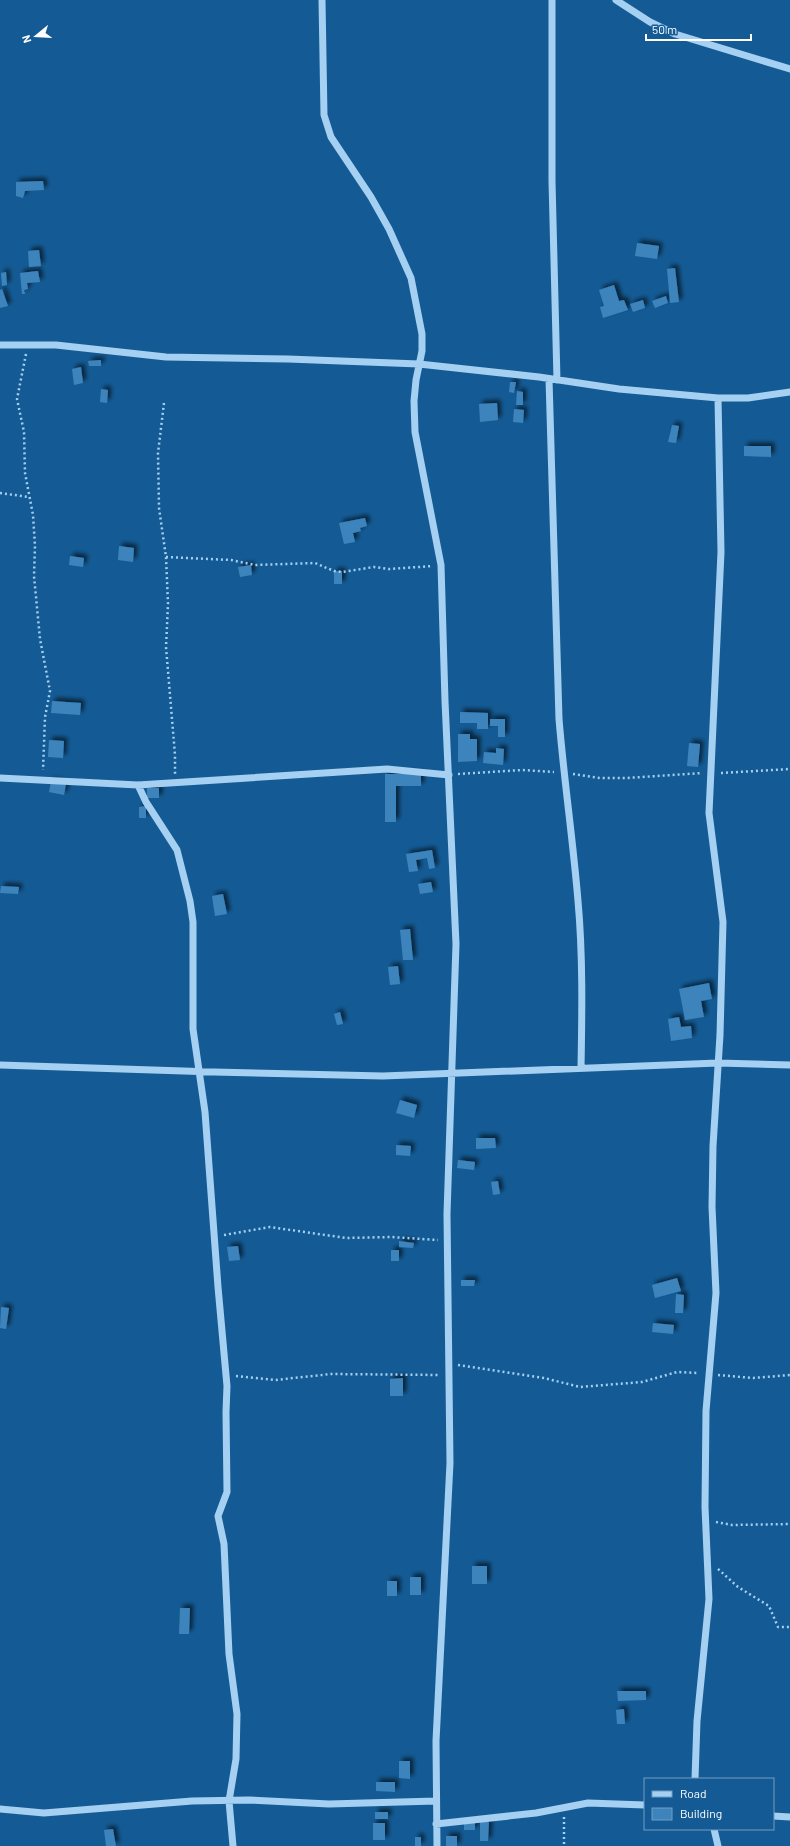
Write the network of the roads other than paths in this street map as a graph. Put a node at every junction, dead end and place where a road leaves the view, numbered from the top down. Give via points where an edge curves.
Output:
1 (322, 0) edge
2 (552, 0) edge
3 (616, 0) edge
4 (790, 70) edge
5 (0, 345) edge
6 (419, 364) junction
7 (553, 379) junction
8 (790, 392) edge
9 (718, 398) junction
10 (449, 775) junction
11 (0, 778) edge
12 (138, 785) junction
13 (718, 1063) junction
14 (0, 1065) edge
15 (790, 1065) edge
16 (581, 1068) junction
17 (199, 1072) junction
18 (453, 1074) junction
19 (695, 1778) edge
20 (230, 1801) junction
21 (436, 1801) junction
22 (644, 1805) edge
23 (0, 1809) edge
24 (774, 1816) edge
25 (790, 1817) edge
26 (436, 1824) junction
27 (714, 1830) edge
28 (232, 1846) edge
29 (437, 1846) edge
30 (718, 1846) edge

1 - 6 street via 324,115 331,137 371,197 411,278 422,334
2 - 7 street
3 - 4 street via 650,22 675,34
5 - 6 street via 56,345 166,357
6 - 7 street
6 - 10 street via 414,401 415,432 441,565
7 - 9 street via 619,389
7 - 16 street via 559,719 578,902 582,998
8 - 9 street via 748,398
9 - 13 street via 721,552 709,813 723,922
10 - 12 street via 387,769
10 - 18 street via 456,944
11 - 12 street
12 - 17 street via 177,850 190,901 194,939 193,1029
13 - 15 street
13 - 16 street
13 - 19 street via 712,1206 716,1292 706,1411 705,1520 709,1599 697,1721
14 - 17 street
16 - 18 street
17 - 18 street via 383,1076
17 - 20 street via 205,1112 226,1374 227,1492 218,1516 224,1544 229,1654 237,1714 236,1759
18 - 21 street via 447,1240 450,1463 436,1742
20 - 21 street via 329,1804
20 - 23 street via 192,1801 44,1813
20 - 28 street
21 - 26 street
22 - 26 street via 588,1803
24 - 25 street
26 - 29 street
27 - 30 street

